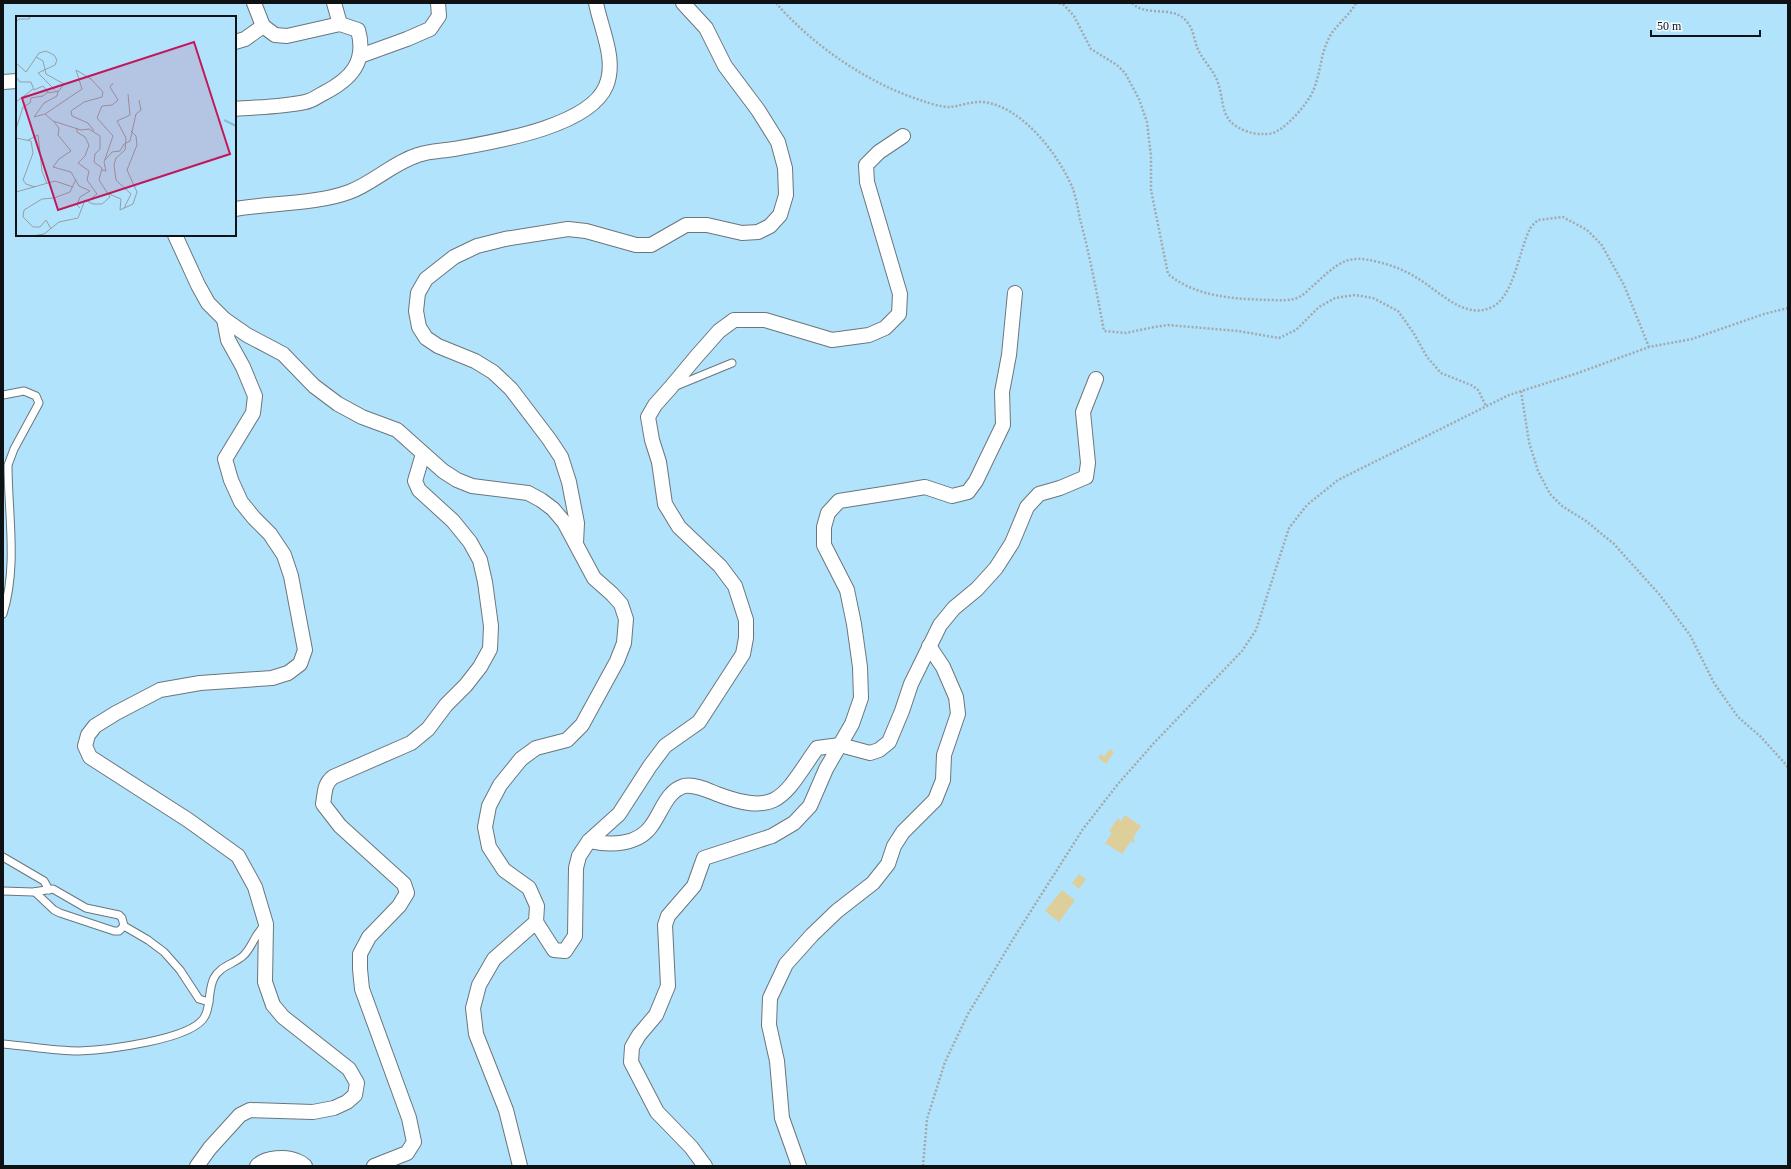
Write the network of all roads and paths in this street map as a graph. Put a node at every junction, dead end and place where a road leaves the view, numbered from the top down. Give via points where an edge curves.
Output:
1 (254, 3) edge
2 (334, 3) edge
3 (438, 3) edge
4 (596, 3) edge
5 (683, 3) edge
6 (776, 3) edge
7 (1059, 3) edge
8 (1132, 3) edge
9 (1356, 3) edge
10 (340, 24) junction
11 (263, 26) junction
12 (236, 42) edge
13 (360, 56) junction
14 (16, 81) edge
15 (3, 82) edge
16 (236, 109) edge
17 (903, 136) dead end
18 (236, 209) edge
19 (175, 236) edge
20 (1015, 293) dead end
21 (1788, 308) edge
22 (224, 319) junction
23 (1649, 347) junction
24 (732, 363) dead end
25 (1096, 379) dead end
26 (671, 388) junction
27 (1521, 391) junction
28 (3, 395) edge
29 (1486, 406) junction
30 (423, 454) junction
31 (576, 543) junction
32 (3, 614) edge
33 (929, 646) junction
34 (840, 745) junction
35 (1788, 767) edge
36 (589, 841) junction
37 (3, 857) edge
38 (49, 890) junction
39 (3, 891) edge
40 (35, 892) junction
41 (536, 922) junction
42 (266, 924) junction
43 (124, 926) junction
44 (209, 1002) junction
45 (3, 1044) edge
46 (197, 1166) edge
47 (257, 1166) edge
48 (305, 1166) edge
49 (374, 1166) edge
50 (520, 1166) edge
51 (705, 1166) edge
52 (799, 1166) edge
53 (923, 1166) edge

1 - 11 street
2 - 10 street
3 - 13 street via 439,16 430,29
4 - 18 street via 610,68 606,86 595,101 575,115 530,133 419,154 394,165 366,185 348,193
5 - 31 street via 706,28 725,66 778,142 785,168 786,195 780,215 770,226 758,232 742,233 707,224 686,225 651,245 636,245 586,231 568,229 504,239 477,246 454,258 426,279 418,293 416,311 419,327 426,338 493,372 511,389 549,439 561,458 569,482 578,523
6 - 29 path via 790,20 816,43 889,88 924,102 948,107 982,102 1006,109 1031,127 1052,152 1073,189 1104,331 1126,333 1168,326 1238,331 1279,338 1296,330 1319,307 1335,298 1355,294 1373,298 1398,312 1427,357 1441,373 1473,386 1478,390
7 - 23 path via 1074,16 1091,49 1125,73 1139,99 1147,122 1151,190 1168,274 1178,282 1218,296 1250,300 1289,300 1301,296 1336,264 1360,257 1385,264 1417,278 1454,303 1484,310 1492,308 1505,295 1530,228 1538,220 1563,217 1587,230 1601,244 1624,285
8 - 9 path via 1141,9 1181,15 1188,23 1201,56 1211,68 1218,84 1222,105 1230,121 1257,135 1276,132 1287,125 1300,110 1313,92 1330,35 1352,12
10 - 11 street via 287,36 275,35
10 - 13 street via 358,30 362,44
11 - 12 street via 245,39
13 - 16 street via 352,74 334,88 306,102
14 - 15 street
17 - 26 street via 879,152 866,166 867,182 900,294 899,314 885,328 869,335 832,340 765,320 734,320 719,331
19 - 22 street via 208,303
20 - 34 street via 1009,355 1002,392 1003,425 976,482 968,492 952,496 925,488 902,491 839,501 828,513 824,527 824,545 847,590 860,667 861,698 852,724
21 - 23 path via 1692,339
22 - 30 street via 246,335 283,354 314,386 338,404 362,418 397,430
22 - 42 street via 228,340 255,396 253,413 225,459 241,502 270,534 284,555 291,576 305,650 300,664 288,674 160,690 95,726 88,735 86,746 90,757 188,820 238,856 255,887
23 - 27 path
24 - 26 lane
25 - 33 street via 1084,412 1088,463 1086,477 1039,494 1027,507 1012,544 996,568 977,589 954,608
26 - 36 street via 648,417 659,462 665,504 679,527 720,566 735,586 746,620 746,638 742,654 699,722 665,746 619,814
27 - 29 path
27 - 35 path via 1530,442 1538,470 1550,494 1562,506 1586,521 1614,544 1659,594 1690,635 1714,683 1738,717 1761,737
28 - 32 lane via 24,391 36,396 39,403 8,465 12,567
29 - 53 path via 1338,480 1307,505 1289,528 1256,630 1242,651 1123,778 1083,829 968,1014 945,1062 927,1119
30 - 31 street via 456,480 472,486 528,493 541,500 564,522
30 - 49 street via 415,481 419,490 453,521 470,542 480,560 486,582 491,626 490,649 480,667 428,730 411,743 333,777 327,782 325,789 323,804 340,826 404,884 407,893 399,906 369,937 360,954 362,989 410,1118 414,1142 407,1153
31 - 41 street via 594,578 621,604 626,619 624,643 617,662 582,725 567,740 536,748 521,759 500,785 489,806 485,827 489,847 495,859 504,870 529,888 537,906
33 - 34 street via 889,742 870,753
33 - 52 street via 943,667 956,697 958,714 944,755 942,780 935,800 903,832 894,846 888,864 873,883 812,935 786,964 770,998 769,1025 777,1061 782,1118
34 - 36 street via 817,748 789,790 777,800 763,804 735,801 701,788 686,786 675,790 652,826 640,837 623,843 602,844
34 - 51 street via 810,806 794,823 772,836 704,858 694,886 668,916 665,925 668,986 656,1016 638,1035 632,1047 631,1062 658,1112
36 - 41 street via 579,856 576,868 575,936 565,951 554,950
37 - 38 lane via 44,881
38 - 40 lane
38 - 43 lane via 53,889 86,908 119,915
39 - 40 lane
40 - 43 lane via 60,913 114,931 119,931
41 - 50 street via 494,959 479,985 473,1008 476,1034 506,1110
42 - 44 lane via 258,931 243,956 222,969 214,978
42 - 46 street via 264,982 273,1005 283,1017 349,1069 357,1083 355,1095 334,1108 313,1112 250,1110 240,1115
43 - 44 lane via 164,952 180,970 199,999
44 - 45 lane via 205,1017 192,1028 166,1038 78,1051
47 - 48 street via 259,1163 277,1158 296,1160

